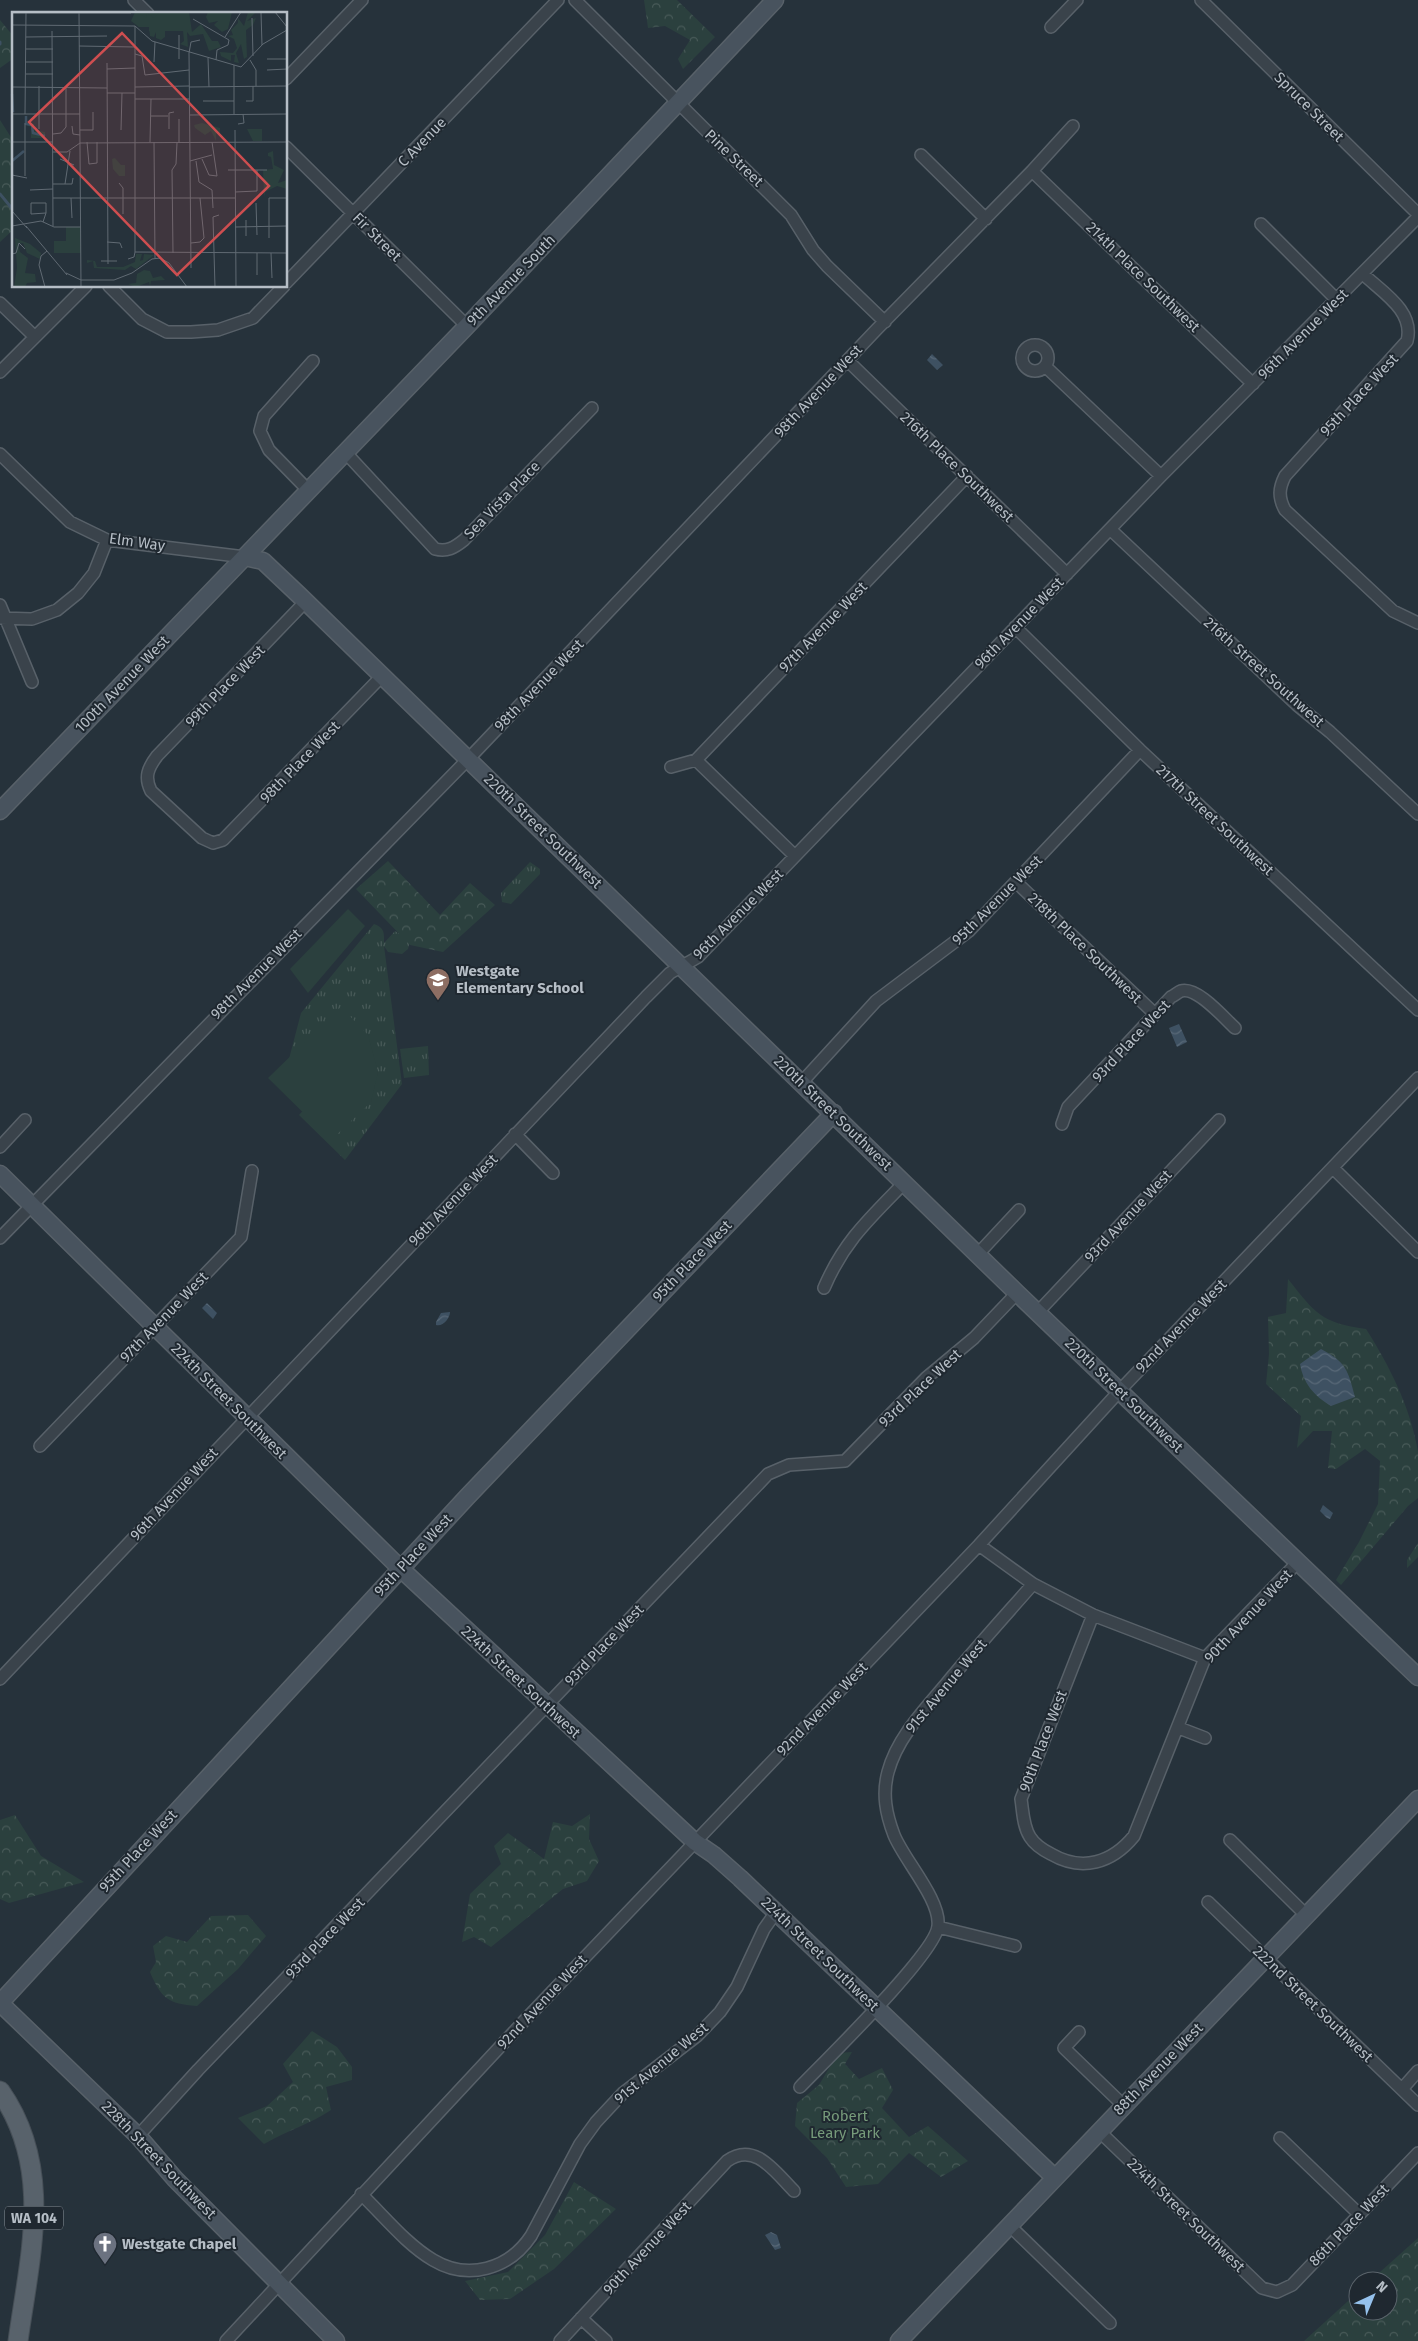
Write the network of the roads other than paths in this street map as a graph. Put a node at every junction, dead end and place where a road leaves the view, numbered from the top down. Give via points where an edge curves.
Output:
1 (362, 0) edge
2 (558, 0) edge
3 (575, 0) edge
4 (775, 0) edge
5 (1077, 0) edge
6 (1201, 0) edge
7 (1051, 27) dead end
8 (288, 77) edge
9 (679, 103) junction
10 (1072, 126) dead end
11 (288, 149) edge
12 (921, 154) dead end
13 (1032, 171) junction
14 (353, 214) junction
15 (1418, 216) edge
16 (986, 219) junction
17 (1261, 224) dead end
18 (1363, 274) junction
19 (288, 282) edge
20 (84, 288) edge
21 (111, 288) edge
22 (282, 288) edge
23 (1337, 300) junction
24 (0, 303) edge
25 (885, 322) junction
26 (467, 326) junction
27 (35, 337) junction
28 (848, 360) junction
29 (313, 362) dead end
30 (1046, 367) dead end
31 (0, 372) edge
32 (1254, 384) junction
33 (592, 408) dead end
34 (345, 452) junction
35 (0, 454) edge
36 (967, 476) junction
37 (1161, 476) junction
38 (309, 491) junction
39 (1110, 529) junction
40 (107, 540) junction
41 (245, 557) junction
42 (1067, 574) junction
43 (306, 601) junction
44 (0, 605) edge
45 (3, 618) edge
46 (1418, 623) edge
47 (1015, 627) junction
48 (382, 676) junction
49 (32, 682) dead end
50 (1140, 750) junction
51 (468, 759) junction
52 (696, 760) junction
53 (671, 766) dead end
54 (0, 811) edge
55 (1418, 814) edge
56 (213, 843) joint
57 (795, 856) junction
58 (1016, 882) junction
59 (682, 966) junction
60 (1418, 1010) edge
61 (1155, 1014) junction
62 (1235, 1028) dead end
63 (1418, 1078) edge
64 (802, 1082) junction
65 (834, 1113) junction
66 (25, 1120) dead end
67 (1219, 1120) dead end
68 (1062, 1124) dead end
69 (515, 1134) junction
70 (0, 1147) edge
71 (1332, 1168) junction
72 (252, 1171) dead end
73 (0, 1174) edge
74 (553, 1174) dead end
75 (905, 1182) junction
76 (32, 1205) junction
77 (1019, 1210) dead end
78 (0, 1238) edge
79 (1418, 1252) edge
80 (978, 1254) junction
81 (824, 1288) dead end
82 (1017, 1293) junction
83 (1038, 1312) junction
84 (155, 1327) junction
85 (1120, 1391) junction
86 (246, 1418) junction
87 (40, 1446) dead end
88 (979, 1545) junction
89 (1298, 1562) junction
90 (400, 1569) junction
91 (1033, 1584) junction
92 (1093, 1615) junction
93 (1205, 1658) junction
94 (1418, 1677) edge
95 (0, 1679) edge
96 (546, 1705) junction
97 (1179, 1728) junction
98 (1205, 1738) dead end
99 (1418, 1799) edge
100 (1230, 1840) dead end
101 (695, 1842) junction
102 (1114, 1856) joint
103 (1208, 1902) dead end
104 (776, 1912) junction
105 (1306, 1915) junction
106 (938, 1927) junction
107 (1015, 1946) dead end
108 (1266, 1958) junction
109 (0, 2003) edge
110 (876, 2007) junction
111 (1079, 2032) dead end
112 (1418, 2071) edge
113 (800, 2087) dead end
114 (1402, 2089) junction
115 (0, 2091) edge
116 (1123, 2105) junction
117 (1418, 2105) edge
118 (1099, 2131) junction
119 (138, 2136) junction
120 (1280, 2138) dead end
121 (1418, 2153) edge
122 (1054, 2177) junction
123 (794, 2191) dead end
124 (361, 2194) junction
125 (1359, 2214) junction
126 (1009, 2225) junction
127 (279, 2283) junction
128 (1276, 2292) joint
129 (581, 2318) junction
130 (1110, 2323) dead end
131 (18, 2341) edge
132 (226, 2341) edge
133 (336, 2341) edge
134 (560, 2341) edge
135 (606, 2341) edge
136 (899, 2341) edge

1 - 8 street
2 - 14 street, C Avenue
3 - 9 street, Pine Street
4 - 9 street, 9th Avenue South
5 - 7 street
6 - 15 street, Spruce Street
9 - 25 street, Pine Street via 791,215 827,266
9 - 26 street, 9th Avenue South
10 - 13 street, 98th Avenue West
11 - 14 street, Fir Street
12 - 16 street
13 - 16 street, 98th Avenue West
13 - 32 street, 214th Place Southwest
14 - 19 street, C Avenue
14 - 26 street, Fir Street
15 - 18 street, 96th Avenue West
16 - 25 street, 98th Avenue West
17 - 23 street
18 - 23 street, 96th Avenue West
18 - 46 street, 95th Place West via 1404,314 1409,328 1407,341 1285,476 1280,493 1285,510 1393,612
20 - 27 street
21 - 22 street via 142,319 167,332 191,332 218,330 253,318
23 - 32 street, 96th Avenue West
24 - 27 street
25 - 28 street, 98th Avenue West
26 - 34 street, 9th Avenue South
27 - 31 street
28 - 36 street, 216th Place Southwest
28 - 51 street, 98th Avenue West
29 - 38 street via 264,416 260,431 269,450
30 - 37 street
32 - 37 street, 96th Avenue West
33 - 34 street, Sea Vista Place via 452,549 435,549
34 - 38 street, 9th Avenue South
35 - 40 street, Elm Way via 70,522
36 - 42 street, 216th Place Southwest
36 - 52 street, 97th Avenue West
37 - 39 street, 96th Avenue West
38 - 41 street, 9th Avenue South
39 - 42 street, 96th Avenue West
39 - 55 street, 216th Street Southwest
40 - 41 street, Elm Way
40 - 45 street via 94,573 78,593 57,610 32,619
41 - 43 street, 220th Street Southwest via 263,561
41 - 54 street, 100th Avenue West
42 - 47 street, 96th Avenue West
43 - 48 street, 220th Street Southwest
43 - 56 street, 99th Place West via 157,756 148,773 147,783 151,791 193,831
44 - 45 street
45 - 49 street
47 - 50 street, 217th Street Southwest
47 - 57 street, 96th Avenue West
48 - 51 street, 220th Street Southwest
48 - 56 street, 98th Place West via 231,834
50 - 58 street, 95th Avenue West
50 - 60 street, 217th Street Southwest
51 - 59 street, 220th Street Southwest
51 - 76 street, 98th Avenue West
52 - 53 street
52 - 57 street
57 - 59 street, 96th Avenue West via 698,957
58 - 61 street, 218th Place Southwest
58 - 64 street, 95th Avenue West via 957,942 876,1001
59 - 64 street, 220th Street Southwest
59 - 69 street, 96th Avenue West via 660,983
61 - 62 street, 93rd Place West via 1171,998 1189,990 1198,994
61 - 68 street, 93rd Place West via 1068,1107
63 - 71 street, 92nd Avenue West
64 - 65 street, 220th Street Southwest
65 - 75 street, 220th Street Southwest
65 - 90 street, 95th Place West
66 - 70 street
67 - 83 street, 93rd Avenue West
69 - 74 street
69 - 86 street, 96th Avenue West
71 - 79 street
71 - 85 street, 92nd Avenue West
72 - 84 street, 97th Avenue West via 241,1237
73 - 76 street, 224th Street Southwest
75 - 80 street, 220th Street Southwest
75 - 81 street via 851,1238 834,1264
76 - 78 street, 98th Avenue West
76 - 84 street, 224th Street Southwest
77 - 80 street
80 - 82 street, 220th Street Southwest
82 - 83 street, 220th Street Southwest
82 - 96 street, 93rd Place West via 974,1338 926,1378 845,1461 789,1465 768,1474
83 - 85 street, 220th Street Southwest
84 - 86 street, 224th Street Southwest
84 - 87 street, 97th Avenue West
85 - 88 street, 92nd Avenue West
85 - 89 street, 220th Street Southwest
86 - 90 street, 224th Street Southwest
86 - 95 street, 96th Avenue West
88 - 91 street
88 - 101 street, 92nd Avenue West
89 - 93 street, 90th Avenue West
89 - 94 street, 220th Street Southwest
90 - 96 street, 224th Street Southwest
90 - 109 street, 95th Place West
91 - 92 street
91 - 106 street, 91st Avenue West via 925,1708 902,1739 888,1771 886,1812 895,1837 933,1905
92 - 93 street
92 - 102 street, 90th Place West via 1021,1800 1025,1827 1031,1838 1056,1857 1086,1865
93 - 97 street, 90th Avenue West
96 - 101 street, 224th Street Southwest
96 - 119 street, 93rd Place West
97 - 98 street
97 - 102 street, 90th Avenue West via 1134,1836
99 - 105 street, 88th Avenue West
100 - 105 street
101 - 104 street, 224th Street Southwest via 714,1855
101 - 124 street, 92nd Avenue West
103 - 108 street, 222nd Street Southwest
104 - 110 street, 224th Street Southwest
104 - 124 street, 91st Avenue West via 764,1929 737,1987 720,2012 697,2036 623,2093 596,2122 580,2144 541,2222 526,2244 496,2266 477,2271 434,2261
105 - 108 street, 88th Avenue West
106 - 107 street
106 - 110 street via 920,1959
108 - 114 street, 222nd Street Southwest
108 - 116 street, 88th Avenue West
109 - 119 street, 228th Street Southwest
110 - 113 street
110 - 122 street, 224th Street Southwest
111 - 116 street via 1064,2048
112 - 114 street
114 - 117 street, 222nd Street Southwest
115 - 131 main road, WA 104 via 23,2135 35,2188 34,2220
116 - 118 street, 88th Avenue West
118 - 122 street, 88th Avenue West
118 - 128 street, 224th Street Southwest via 1262,2288
119 - 127 street, 228th Street Southwest via 175,2179
120 - 125 street
121 - 125 street, 86th Place West
122 - 126 street, 88th Avenue West
123 - 129 street, 90th Avenue West via 757,2156 735,2156
124 - 127 street, 92nd Avenue West
125 - 128 street, 86th Place West via 1292,2285
126 - 130 street
126 - 136 street, 88th Avenue West
127 - 132 street, 92nd Avenue West
127 - 133 street, 228th Street Southwest
129 - 134 street, 90th Avenue West
129 - 135 street

